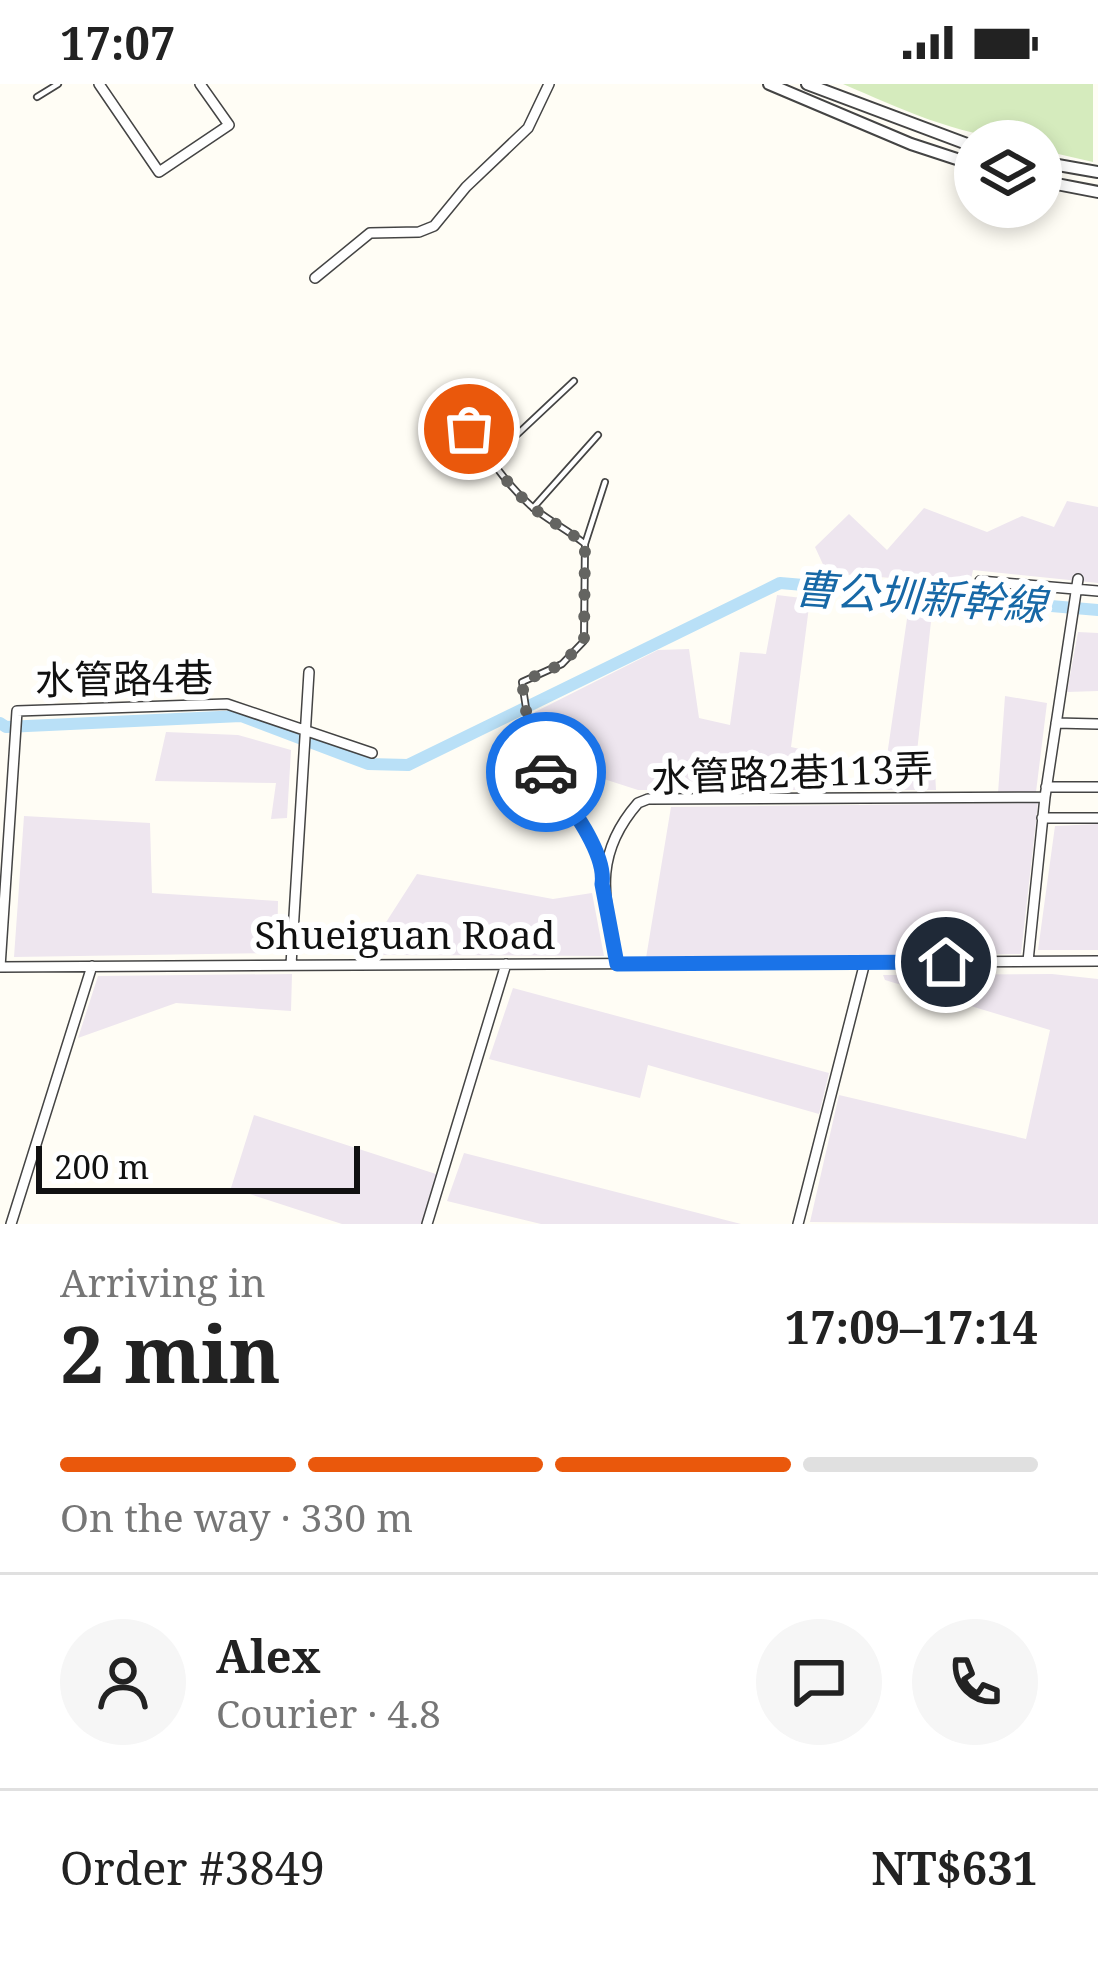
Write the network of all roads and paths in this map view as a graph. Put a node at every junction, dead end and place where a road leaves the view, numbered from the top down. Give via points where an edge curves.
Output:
1 (58, 84) edge
2 (99, 84) edge
3 (200, 84) edge
4 (549, 84) edge
5 (770, 84) edge
6 (807, 84) edge
7 (37, 97) dead end
8 (954, 138) edge
9 (954, 158) edge
10 (1062, 166) edge
11 (1098, 172) edge
12 (1062, 185) edge
13 (1098, 192) edge
14 (315, 278) dead end
15 (574, 381) dead end
16 (478, 396) dead end
17 (598, 435) dead end
18 (490, 460) junction
19 (605, 482) dead end
20 (532, 508) junction
21 (585, 544) junction
22 (980, 581) dead end
23 (1076, 588) junction
24 (1098, 591) edge
25 (309, 672) dead end
26 (1056, 723) junction
27 (1098, 724) edge
28 (304, 732) junction
29 (372, 753) dead end
30 (1098, 787) edge
31 (1045, 792) junction
32 (1042, 818) junction
33 (1098, 818) edge
34 (604, 872) junction
35 (1028, 961) junction
36 (1098, 961) edge
37 (865, 962) junction
38 (506, 964) junction
39 (617, 964) junction
40 (291, 965) junction
41 (92, 966) junction
42 (0, 967) edge
43 (10, 1224) edge
44 (427, 1224) edge
45 (798, 1224) edge

1 - 7 lane
2 - 3 street via 159,172 229,125
4 - 14 street via 528,128 434,226 370,233
5 - 9 street
6 - 8 street
10 - 11 street
12 - 13 street
15 - 18 lane
16 - 18 lane via 469,429
17 - 20 lane
18 - 20 lane
19 - 21 lane
20 - 21 lane
21 - 34 lane via 584,641 562,664 522,683 532,753 579,818
22 - 23 street
23 - 24 street
23 - 26 street
25 - 28 street
26 - 27 street
26 - 31 street
28 - 29 street, 水管路4巷
28 - 40 street
28 - 42 street, 水管路4巷 via 227,704 20,710
30 - 31 street
31 - 32 street
31 - 34 street, 水管路2巷113弄 via 648,800 632,809
32 - 33 street
32 - 35 street
34 - 39 street, 水管路2巷113弄
35 - 36 street, Shueiguan Road
35 - 37 street, Shueiguan Road
37 - 39 street, Shueiguan Road
37 - 45 street
38 - 39 street, Shueiguan Road
38 - 40 street, Shueiguan Road
38 - 44 street
40 - 41 street, Shueiguan Road
41 - 42 street, Shueiguan Road
41 - 43 street

